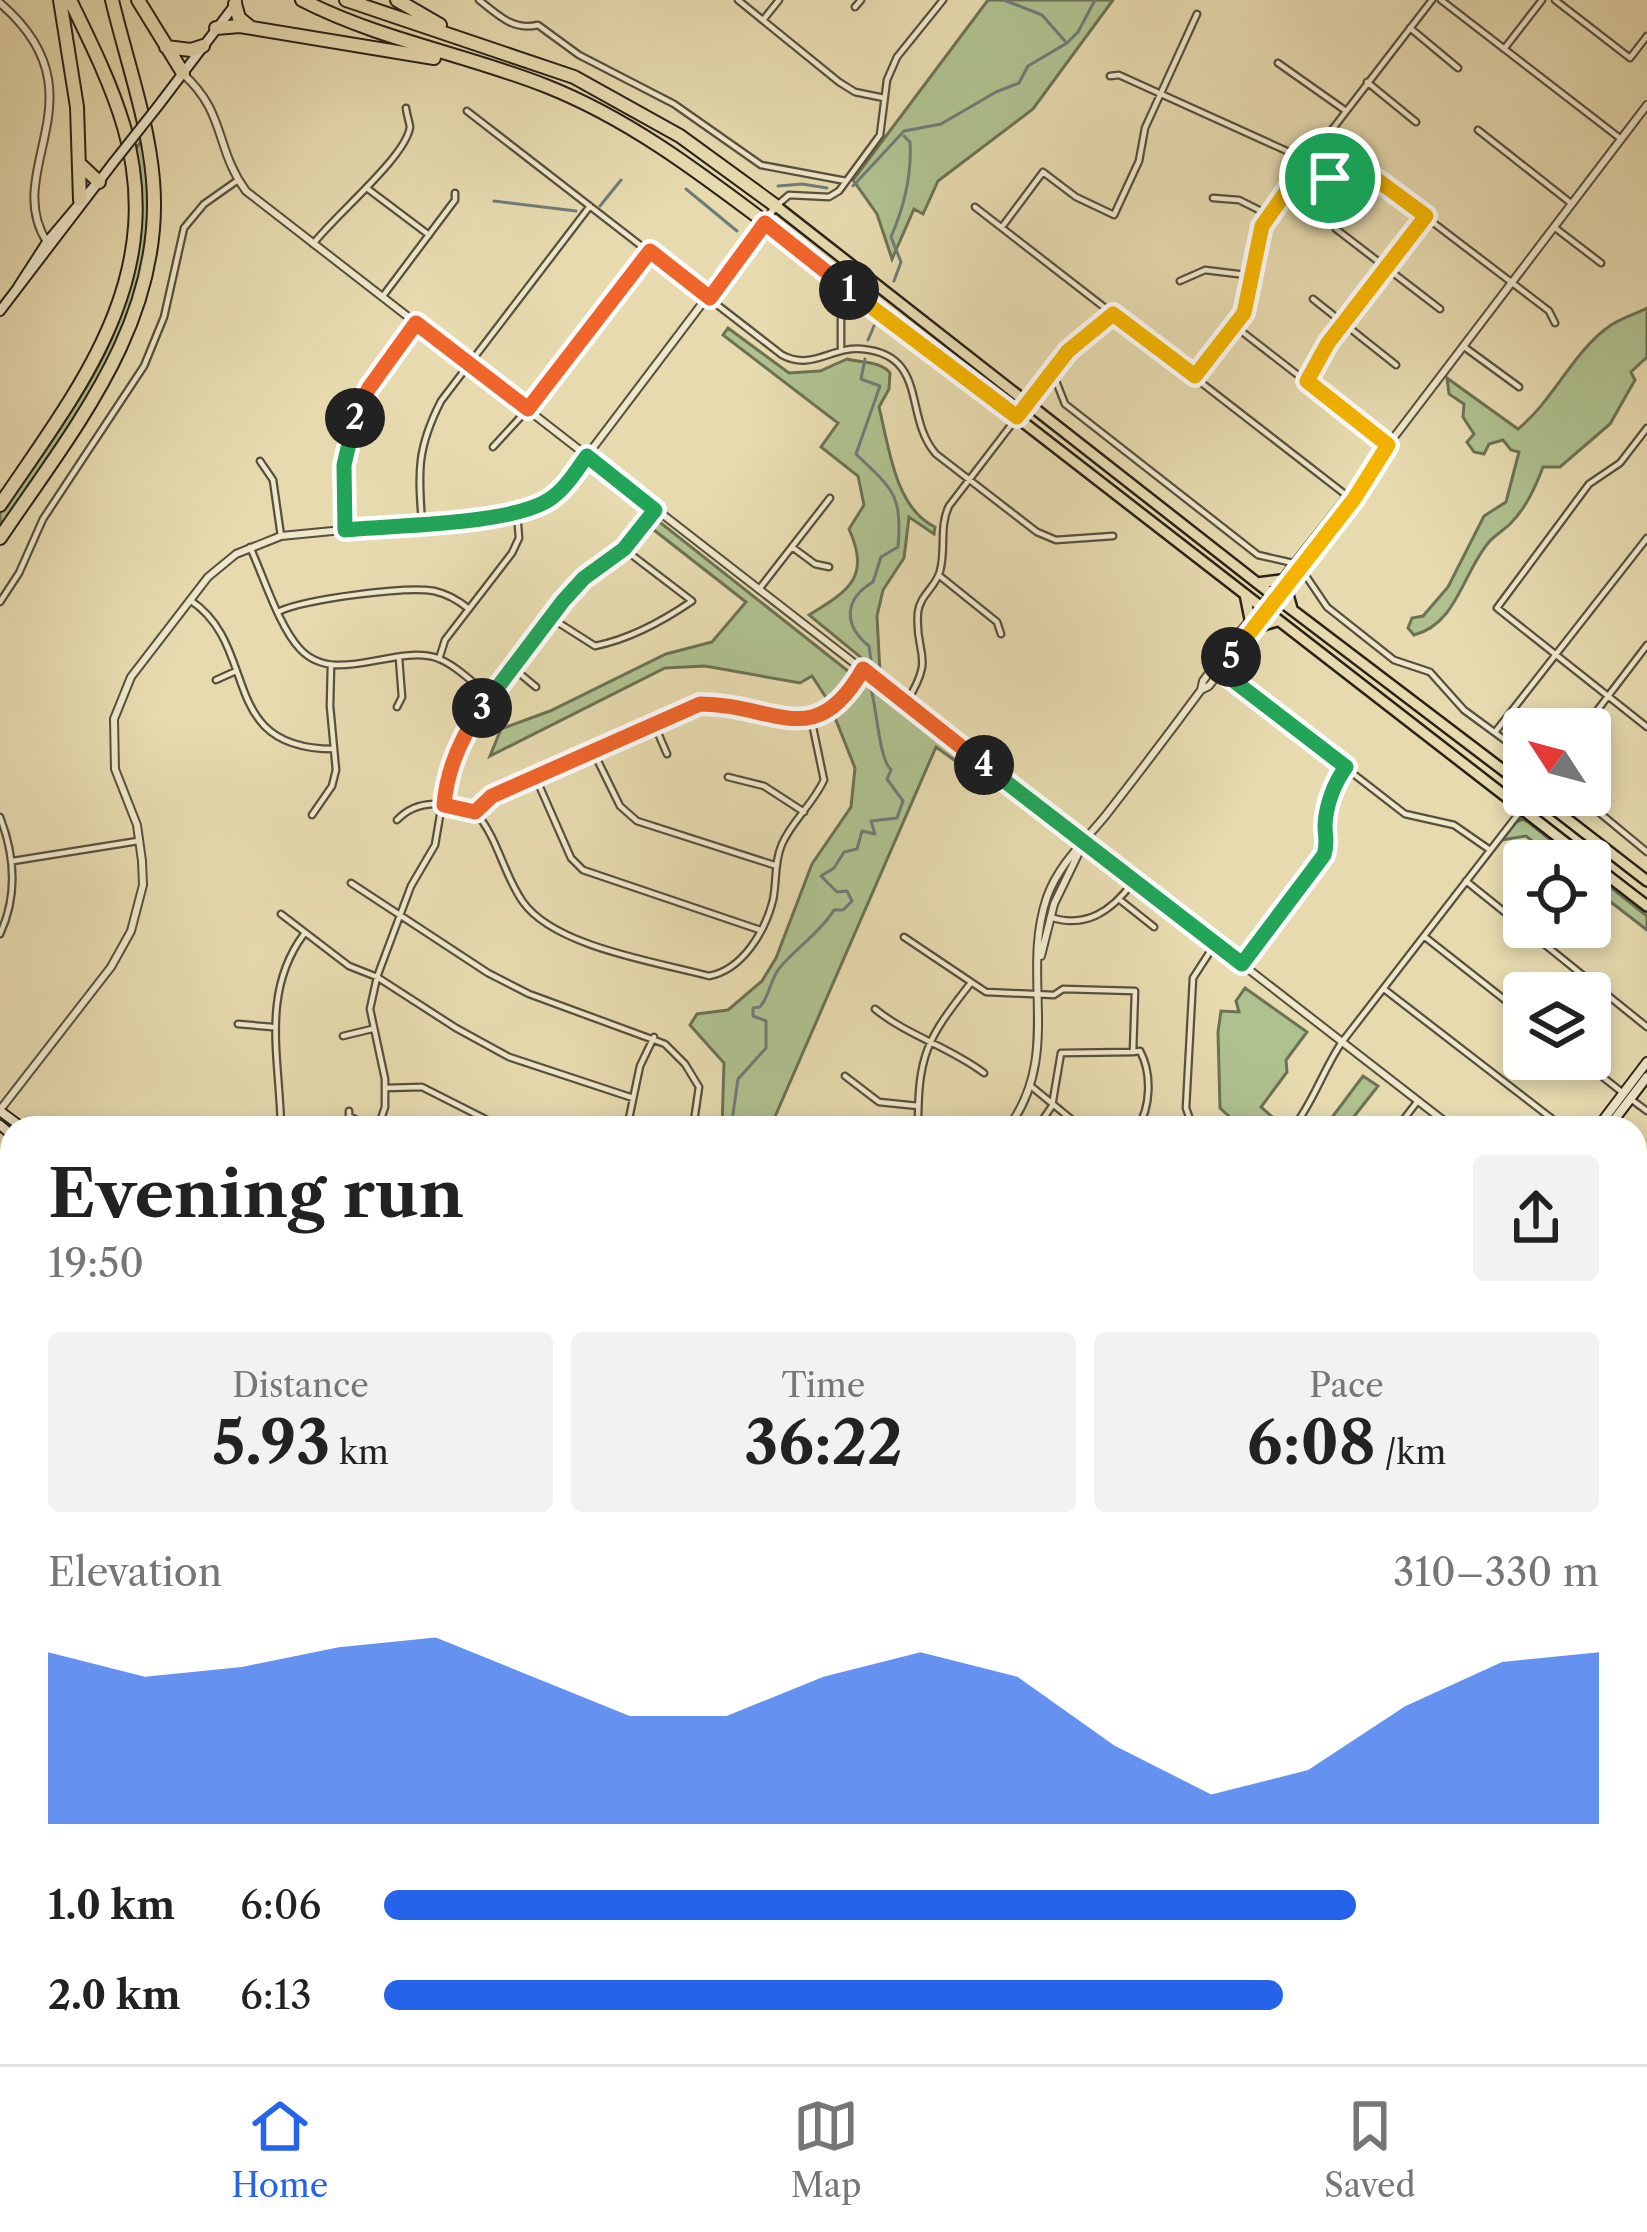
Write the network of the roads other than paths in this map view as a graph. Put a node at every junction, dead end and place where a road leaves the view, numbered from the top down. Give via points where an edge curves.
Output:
1 (60, 0) edge
2 (70, 0) edge
3 (112, 0) edge
4 (138, 0) edge
5 (302, 0) edge
6 (346, 0) edge
7 (398, 0) edge
8 (738, 0) edge
9 (778, 0) edge
10 (861, 0) edge
11 (1432, 0) edge
12 (1441, 0) edge
13 (1542, 0) edge
14 (1555, 0) edge
15 (483, 1) edge
16 (237, 2) edge
17 (939, 2) edge
18 (0, 4) edge
19 (855, 7) dead end
20 (1197, 14) dead end
21 (764, 20) junction
22 (217, 28) junction
23 (251, 28) junction
24 (1410, 28) junction
25 (1647, 36) edge
26 (474, 41) junction
27 (203, 46) junction
28 (166, 47) junction
29 (1504, 49) junction
30 (1277, 63) dead end
31 (491, 68) junction
32 (1458, 68) dead end
33 (183, 74) junction
34 (1110, 76) dead end
35 (1367, 82) junction
36 (1160, 94) junction
37 (884, 98) junction
38 (1647, 105) edge
39 (406, 108) dead end
40 (467, 111) dead end
41 (1346, 111) junction
42 (38, 112) dead end
43 (1416, 122) dead end
44 (1478, 130) dead end
45 (1622, 139) junction
46 (1307, 162) junction
47 (82, 165) junction
48 (238, 180) junction
49 (99, 182) junction
50 (846, 182) junction
51 (368, 189) junction
52 (455, 193) dead end
53 (1213, 198) dead end
54 (80, 200) junction
55 (1572, 204) junction
56 (590, 206) junction
57 (776, 206) junction
58 (975, 207) dead end
59 (1268, 214) junction
60 (1426, 216) junction
61 (765, 223) junction
62 (29, 225) dead end
63 (1002, 226) junction
64 (1554, 227) junction
65 (1336, 229) dead end
66 (428, 235) junction
67 (47, 242) junction
68 (313, 244) junction
69 (650, 251) junction
70 (1601, 263) dead end
71 (1386, 267) junction
72 (1254, 276) junction
73 (1180, 281) dead end
74 (1512, 283) junction
75 (17, 288) junction
76 (383, 296) junction
77 (856, 296) junction
78 (710, 298) junction
79 (1313, 299) dead end
80 (1440, 309) dead end
81 (0, 311) edge
82 (1113, 314) junction
83 (416, 323) junction
84 (1555, 323) dead end
85 (1342, 324) junction
86 (1234, 326) junction
87 (841, 349) junction
88 (1466, 349) junction
89 (471, 364) junction
90 (1396, 365) dead end
91 (1052, 371) junction
92 (1195, 376) junction
93 (1307, 381) junction
94 (1520, 387) dead end
95 (1029, 402) junction
96 (528, 409) junction
97 (1017, 417) junction
98 (1647, 428) edge
99 (1388, 445) junction
100 (493, 447) dead end
101 (587, 456) junction
102 (260, 461) dead end
103 (969, 479) junction
104 (1346, 494) junction
105 (830, 498) dead end
106 (0, 505) edge
107 (655, 510) junction
108 (517, 513) junction
109 (422, 523) junction
110 (345, 530) junction
111 (1323, 531) junction
112 (281, 536) junction
113 (1114, 536) dead end
114 (0, 538) edge
115 (1647, 538) edge
116 (250, 547) junction
117 (792, 547) junction
118 (624, 549) junction
119 (1297, 566) junction
120 (829, 568) dead end
121 (940, 576) junction
122 (1257, 583) junction
123 (1283, 584) junction
124 (760, 588) junction
125 (1245, 594) junction
126 (1274, 596) junction
127 (190, 600) junction
128 (0, 602) edge
129 (469, 608) junction
130 (1263, 608) junction
131 (1292, 608) junction
132 (280, 610) junction
133 (551, 618) junction
134 (1280, 621) junction
135 (1252, 623) junction
136 (1001, 634) dead end
137 (1647, 645) edge
138 (1557, 655) junction
139 (399, 658) junction
140 (439, 659) junction
141 (331, 665) junction
142 (513, 668) junction
143 (863, 669) junction
144 (1217, 669) junction
145 (236, 671) junction
146 (216, 680) dead end
147 (536, 687) dead end
148 (1201, 690) junction
149 (490, 697) junction
150 (1608, 697) junction
151 (906, 703) junction
152 (398, 707) dead end
153 (1599, 708) edge
154 (811, 718) junction
155 (653, 723) junction
156 (1647, 727) edge
157 (1496, 731) junction
158 (1503, 737) edge
159 (334, 749) junction
160 (593, 751) junction
161 (667, 754) dead end
162 (1346, 767) junction
163 (1503, 770) edge
164 (536, 776) junction
165 (728, 777) dead end
166 (1503, 794) edge
167 (444, 805) junction
168 (475, 812) junction
169 (804, 812) junction
170 (312, 815) dead end
171 (1517, 816) edge
172 (1531, 816) edge
173 (1564, 816) edge
174 (1603, 816) edge
175 (0, 817) edge
176 (397, 820) dead end
177 (1562, 840) edge
178 (140, 841) junction
179 (1083, 844) junction
180 (1490, 850) junction
181 (1647, 852) edge
182 (13, 862) junction
183 (775, 866) junction
184 (1611, 878) edge
185 (1647, 880) edge
186 (1466, 881) junction
187 (1133, 882) junction
188 (352, 883) dead end
189 (1120, 901) junction
190 (1647, 906) edge
191 (281, 914) dead end
192 (400, 914) junction
193 (1050, 917) junction
194 (1154, 927) dead end
195 (760, 930) junction
196 (0, 934) edge
197 (304, 934) junction
198 (1424, 936) junction
199 (904, 937) dead end
200 (1216, 944) junction
201 (1040, 960) junction
202 (1242, 964) junction
203 (377, 977) junction
204 (970, 983) junction
205 (1382, 988) junction
206 (1039, 994) junction
207 (1503, 998) edge
208 (875, 1009) dead end
209 (238, 1024) dead end
210 (1647, 1027) edge
211 (272, 1028) junction
212 (372, 1029) junction
213 (343, 1036) dead end
214 (654, 1037) junction
215 (929, 1040) junction
216 (1342, 1042) junction
217 (1133, 1052) junction
218 (1647, 1062) edge
219 (984, 1073) dead end
220 (845, 1076) dead end
221 (1647, 1077) edge
222 (1607, 1080) edge
223 (1032, 1087) junction
224 (385, 1088) junction
225 (1627, 1096) junction
226 (633, 1098) junction
227 (1417, 1102) junction
228 (918, 1106) junction
229 (1052, 1106) junction
230 (0, 1110) edge
231 (350, 1111) dead end
232 (1647, 1111) edge
233 (280, 1116) edge
234 (349, 1116) edge
235 (378, 1116) edge
236 (479, 1116) edge
237 (629, 1116) edge
238 (695, 1116) edge
239 (918, 1116) edge
240 (1015, 1116) edge
241 (1045, 1116) edge
242 (1066, 1116) edge
243 (1146, 1116) edge
244 (1189, 1116) edge
245 (1302, 1116) edge
246 (1406, 1116) edge
247 (1436, 1116) edge
248 (1548, 1116) edge
249 (1608, 1116) edge
250 (1615, 1116) edge

1 - 47 highway
2 - 106 highway via 128,147 131,257 91,369
3 - 114 highway via 153,181 146,280 101,388
4 - 28 highway
5 - 31 highway via 384,36
6 - 26 highway
7 - 26 highway
8 - 21 street
9 - 21 street
10 - 19 street
11 - 24 street
12 - 29 street
13 - 29 street
14 - 25 street via 1630,58
15 - 50 street via 510,24 538,25 674,104 760,165
16 - 22 main road
16 - 23 highway
17 - 37 street via 897,57
18 - 42 street via 34,46
20 - 36 street
21 - 37 street via 839,82
22 - 23 highway
22 - 27 main road
23 - 31 highway
24 - 32 street
24 - 35 street
26 - 57 highway via 609,94
27 - 28 highway
27 - 33 main road
28 - 33 highway
29 - 45 street
30 - 41 street
31 - 61 highway via 638,131
33 - 48 street via 215,113
33 - 49 main road, bridge
34 - 36 street
35 - 41 street
35 - 43 street
36 - 46 street
36 - 63 street via 1114,215 1043,172
37 - 50 street via 880,135
38 - 45 street
39 - 51 street via 402,144
40 - 56 street
41 - 46 street
44 - 55 street
45 - 55 street
46 - 59 street
46 - 60 street via 1330,178 1376,179
47 - 49 highway
47 - 54 highway
48 - 68 street
48 - 128 street via 184,228 144,366 43,519
49 - 54 main road
49 - 75 main road
50 - 57 street via 829,196 788,195
51 - 66 street
51 - 68 street
52 - 66 street
53 - 59 street
54 - 67 main road
55 - 64 street
56 - 69 street
56 - 89 street
57 - 61 street
57 - 95 main road
58 - 63 street
59 - 72 street
60 - 71 street
60 - 74 street
61 - 77 main road
61 - 78 street
62 - 67 street
63 - 82 street
64 - 70 street
64 - 74 street
65 - 71 street
66 - 76 street
67 - 75 main road
68 - 76 street
69 - 78 street
69 - 96 street
71 - 80 street
71 - 85 street
72 - 73 street via 1205,270
72 - 86 street
74 - 84 street
74 - 88 street
75 - 81 main road
76 - 83 street
77 - 87 street via 841,319
77 - 97 main road
78 - 87 street via 794,362
78 - 101 street
79 - 85 street
82 - 91 street
82 - 92 street
83 - 89 street
83 - 110 street via 353,423
85 - 90 street
85 - 93 street
86 - 92 street
86 - 93 street
87 - 103 street via 897,363 913,388 922,438
88 - 94 street
88 - 99 street
89 - 96 street
89 - 109 street via 423,436
91 - 95 street
91 - 119 street via 1065,404 1258,555
92 - 104 street
93 - 99 street
95 - 97 street
95 - 122 main road
96 - 100 street
96 - 101 street
97 - 103 street
97 - 125 main road
98 - 138 street via 1620,463 1589,484 1496,608
99 - 104 street
99 - 111 street
101 - 107 street
101 - 108 street via 561,490
102 - 112 street via 273,480
103 - 113 street via 1056,540
103 - 121 street via 944,516
104 - 111 street
105 - 117 street
107 - 118 street
107 - 124 street
108 - 109 street
108 - 129 street via 512,553
109 - 110 street
110 - 112 street
111 - 119 street
112 - 116 street
115 - 138 street
116 - 127 street via 224,561
116 - 132 street
117 - 120 street
117 - 124 street
118 - 133 street via 584,578
118 - 133 street via 692,601 595,646
119 - 123 street
119 - 157 street via 1327,607 1394,660 1430,672
121 - 136 street
121 - 151 street via 920,603 923,671
122 - 123 main road
122 - 126 main road
123 - 126 street
123 - 131 main road
124 - 143 street
125 - 130 main road
125 - 135 main road
126 - 130 street
126 - 131 main road
127 - 145 street via 218,629
127 - 178 street via 124,688 114,719 115,769
129 - 132 street via 424,590
129 - 140 street
130 - 134 main road
130 - 135 street
131 - 163 main road
132 - 141 street via 302,651
133 - 142 street
134 - 135 main road
134 - 166 main road
135 - 144 street
135 - 144 street
137 - 150 street
138 - 150 street
138 - 157 street
139 - 140 street
139 - 141 street
139 - 152 street
140 - 149 street
141 - 159 street
142 - 147 street
142 - 149 street
143 - 151 street
143 - 154 street via 838,706
144 - 148 street
144 - 148 street
144 - 162 street
145 - 146 street
145 - 159 street via 275,736
148 - 179 street
149 - 167 street via 454,757
150 - 153 street
150 - 156 street
151 - 179 street
154 - 155 street via 700,704
154 - 169 street via 824,780
155 - 160 street
155 - 161 street
157 - 158 street
159 - 170 street via 332,786
160 - 164 street
160 - 183 street via 620,806 638,821
162 - 180 street via 1405,814 1454,825
162 - 202 street via 1333,790 1324,855
164 - 168 street
164 - 195 street via 583,870
165 - 169 street via 764,786
167 - 168 street
167 - 176 street via 418,805
167 - 192 street via 435,845
168 - 195 street via 523,902 569,936 709,976 740,962
169 - 183 street
171 - 180 street
172 - 177 main road
173 - 185 main road
174 - 181 street
175 - 182 street
178 - 182 street
178 - 230 street via 143,885 122,950
179 - 187 street
179 - 193 street
179 - 201 street via 1047,898
180 - 186 street
182 - 196 street
183 - 195 street
184 - 190 main road
186 - 198 street
186 - 210 street
187 - 189 street
187 - 200 street
188 - 192 street
189 - 193 street via 1080,923
189 - 194 street
191 - 197 street
192 - 203 street
192 - 214 street via 529,994
193 - 201 street
197 - 203 street
197 - 211 street via 285,963
198 - 205 street
198 - 207 street
199 - 204 street
200 - 202 street
200 - 244 street via 1192,978
201 - 206 street
202 - 216 street
203 - 212 street
203 - 226 street via 509,1057
204 - 206 street via 986,992
204 - 215 street
205 - 216 street
205 - 248 street
206 - 217 street via 1135,991
206 - 223 street
208 - 215 street
209 - 211 street
211 - 233 street
212 - 213 street
212 - 224 street
214 - 226 street
214 - 238 street via 685,1064 699,1091
215 - 219 street
215 - 228 street
216 - 227 street
216 - 245 street
217 - 229 street via 1061,1054
217 - 243 street via 1147,1064
218 - 225 main road
220 - 228 street via 879,1102
221 - 225 main road
222 - 225 street
223 - 229 street
223 - 240 street
224 - 235 street
224 - 236 street via 422,1087
225 - 232 street
225 - 249 main road
225 - 250 main road
226 - 237 street
227 - 246 street
227 - 247 street
228 - 239 street
229 - 241 street
229 - 242 street
231 - 234 street

